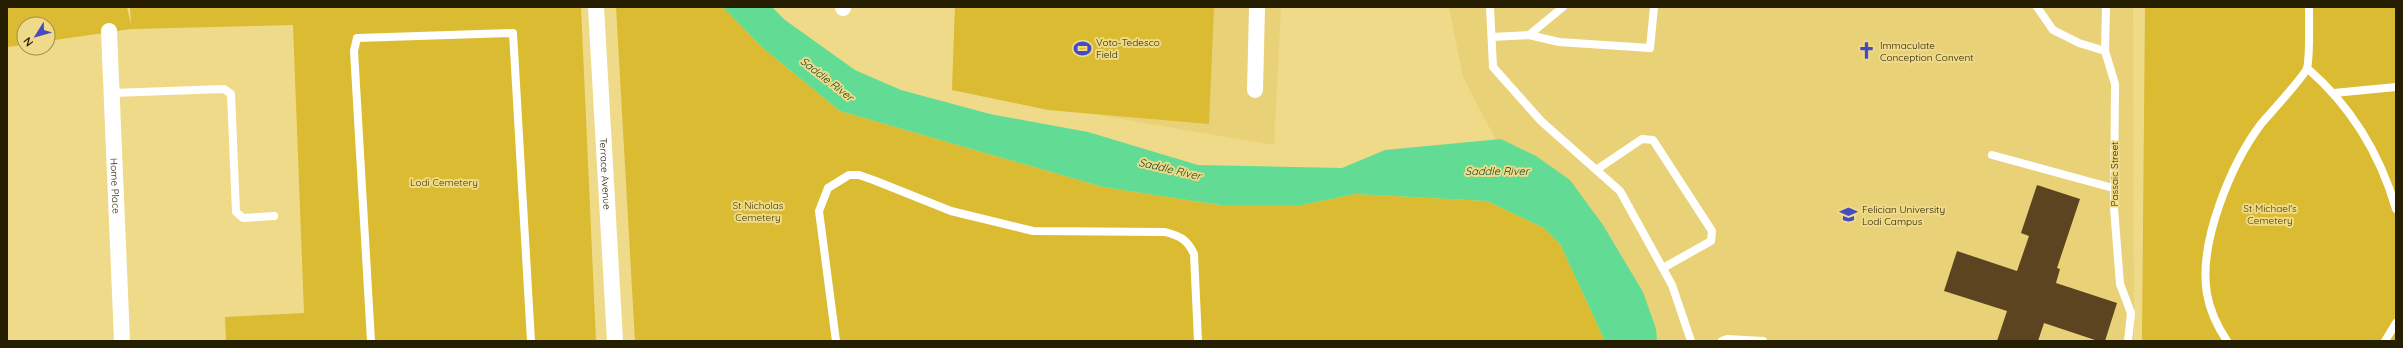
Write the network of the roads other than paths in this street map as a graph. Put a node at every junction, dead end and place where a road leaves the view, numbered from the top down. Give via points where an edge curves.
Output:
1 (596, 7) edge
2 (1257, 7) edge
3 (1490, 7) edge
4 (1563, 7) edge
5 (1654, 7) edge
6 (2037, 7) edge
7 (2106, 7) edge
8 (2309, 7) edge
9 (109, 31) dead end
10 (1529, 35) junction
11 (1492, 37) junction
12 (2104, 51) junction
13 (2307, 68) junction
14 (2396, 87) edge
15 (1255, 90) dead end
16 (112, 93) junction
17 (2334, 93) junction
18 (1992, 155) dead end
19 (1596, 170) junction
20 (2113, 188) junction
21 (2396, 209) edge
22 (274, 216) dead end
23 (1663, 268) junction
24 (2396, 323) edge
25 (122, 341) edge
26 (371, 341) edge
27 (531, 341) edge
28 (615, 341) edge
29 (836, 341) edge
30 (1198, 341) edge
31 (1692, 341) edge
32 (1722, 341) edge
33 (1763, 341) edge
34 (2128, 341) edge
35 (2227, 341) edge
36 (2385, 341) edge

1 - 28 street, Terrace Avenue
2 - 15 street
3 - 11 lane
4 - 10 lane
5 - 10 lane via 1650,48 1559,42
6 - 12 lane via 2053,30 2079,43
7 - 12 lane, Passaic Street
8 - 13 lane
9 - 16 street, Home Place
10 - 11 lane
11 - 19 lane via 1492,66 1541,121
12 - 20 lane, Passaic Street via 2115,84
13 - 17 lane
13 - 35 lane via 2253,135 2234,168 2222,198 2210,244 2206,292 2214,319
14 - 17 lane
16 - 22 lane via 224,89 228,91 231,94 236,212 243,218
16 - 25 street, Home Place
17 - 21 lane via 2370,144
18 - 20 lane
19 - 23 lane via 1620,191
19 - 23 lane via 1642,139 1653,140 1712,231 1711,241
20 - 34 lane, Passaic Street via 2120,284 2131,313
23 - 31 lane via 1672,285
24 - 36 lane
26 - 27 lane via 354,51 357,38 513,33
29 - 30 lane via 819,212 828,188 849,175 860,175 952,211 1033,231 1165,232 1181,237 1194,254
32 - 33 lane

